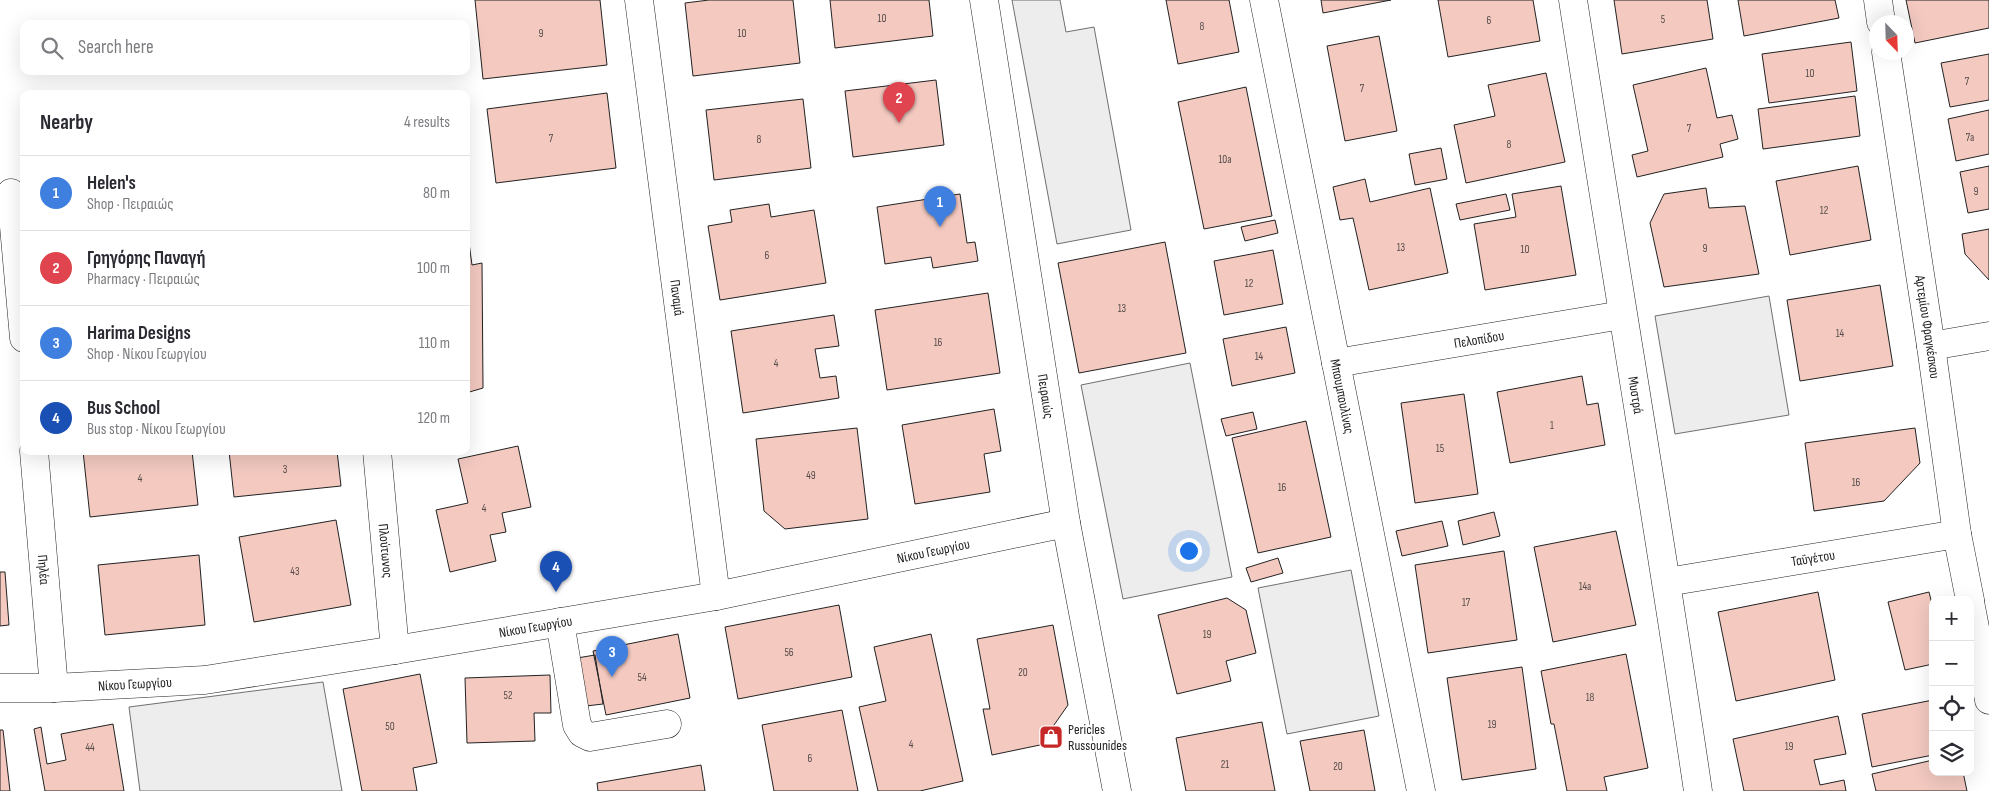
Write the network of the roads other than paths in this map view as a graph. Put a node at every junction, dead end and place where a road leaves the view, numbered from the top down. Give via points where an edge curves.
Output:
1 (639, 0) edge
2 (984, 0) edge
3 (1264, 0) edge
4 (1573, 0) edge
5 (1878, 0) edge
6 (1880, 15) edge
7 (1887, 60) edge
8 (12, 193) edge
9 (20, 290) edge
10 (1622, 315) junction
11 (1989, 336) edge
12 (1931, 346) junction
13 (1336, 364) junction
14 (34, 455) edge
15 (377, 455) edge
16 (1066, 523) junction
17 (1957, 534) junction
18 (1667, 582) junction
19 (716, 596) junction
20 (1969, 596) edge
21 (560, 622) junction
22 (1974, 622) edge
23 (395, 650) junction
24 (0, 688) edge
25 (54, 688) junction
26 (1989, 700) edge
27 (667, 724) dead end
28 (1116, 791) edge
29 (1421, 791) edge
30 (1698, 791) edge

1 - 19 street, Παναμά
2 - 16 street, Πειραιώς
3 - 13 street, Μπουμπουλίνας
4 - 10 street, Μυστρά
5 - 6 street
7 - 12 street, Αρτεμίου Φραγκέσκου
8 - 9 street
10 - 13 street, Πελοπίδου
10 - 18 street, Μυστρά
11 - 12 street
12 - 17 street, Αρτεμίου Φραγκέσκου
13 - 29 street, Μπουμπουλίνας
14 - 25 street, Πηλέα
15 - 23 street, Πλούτωνος
16 - 19 street, Νίκου Γεωργίου
16 - 28 street, Πειραιώς
17 - 18 street, Ταϋγέτου
17 - 20 street, Αρτεμίου Φραγκέσκου
18 - 30 street, Μυστρά
19 - 21 street, Νίκου Γεωργίου
21 - 23 street, Νίκου Γεωργίου
21 - 27 street via 577,725 582,733 590,737
22 - 26 street, Αρτεμίου Φραγκέσκου
23 - 25 street, Νίκου Γεωργίου via 205,680
24 - 25 street, Νίκου Γεωργίου

